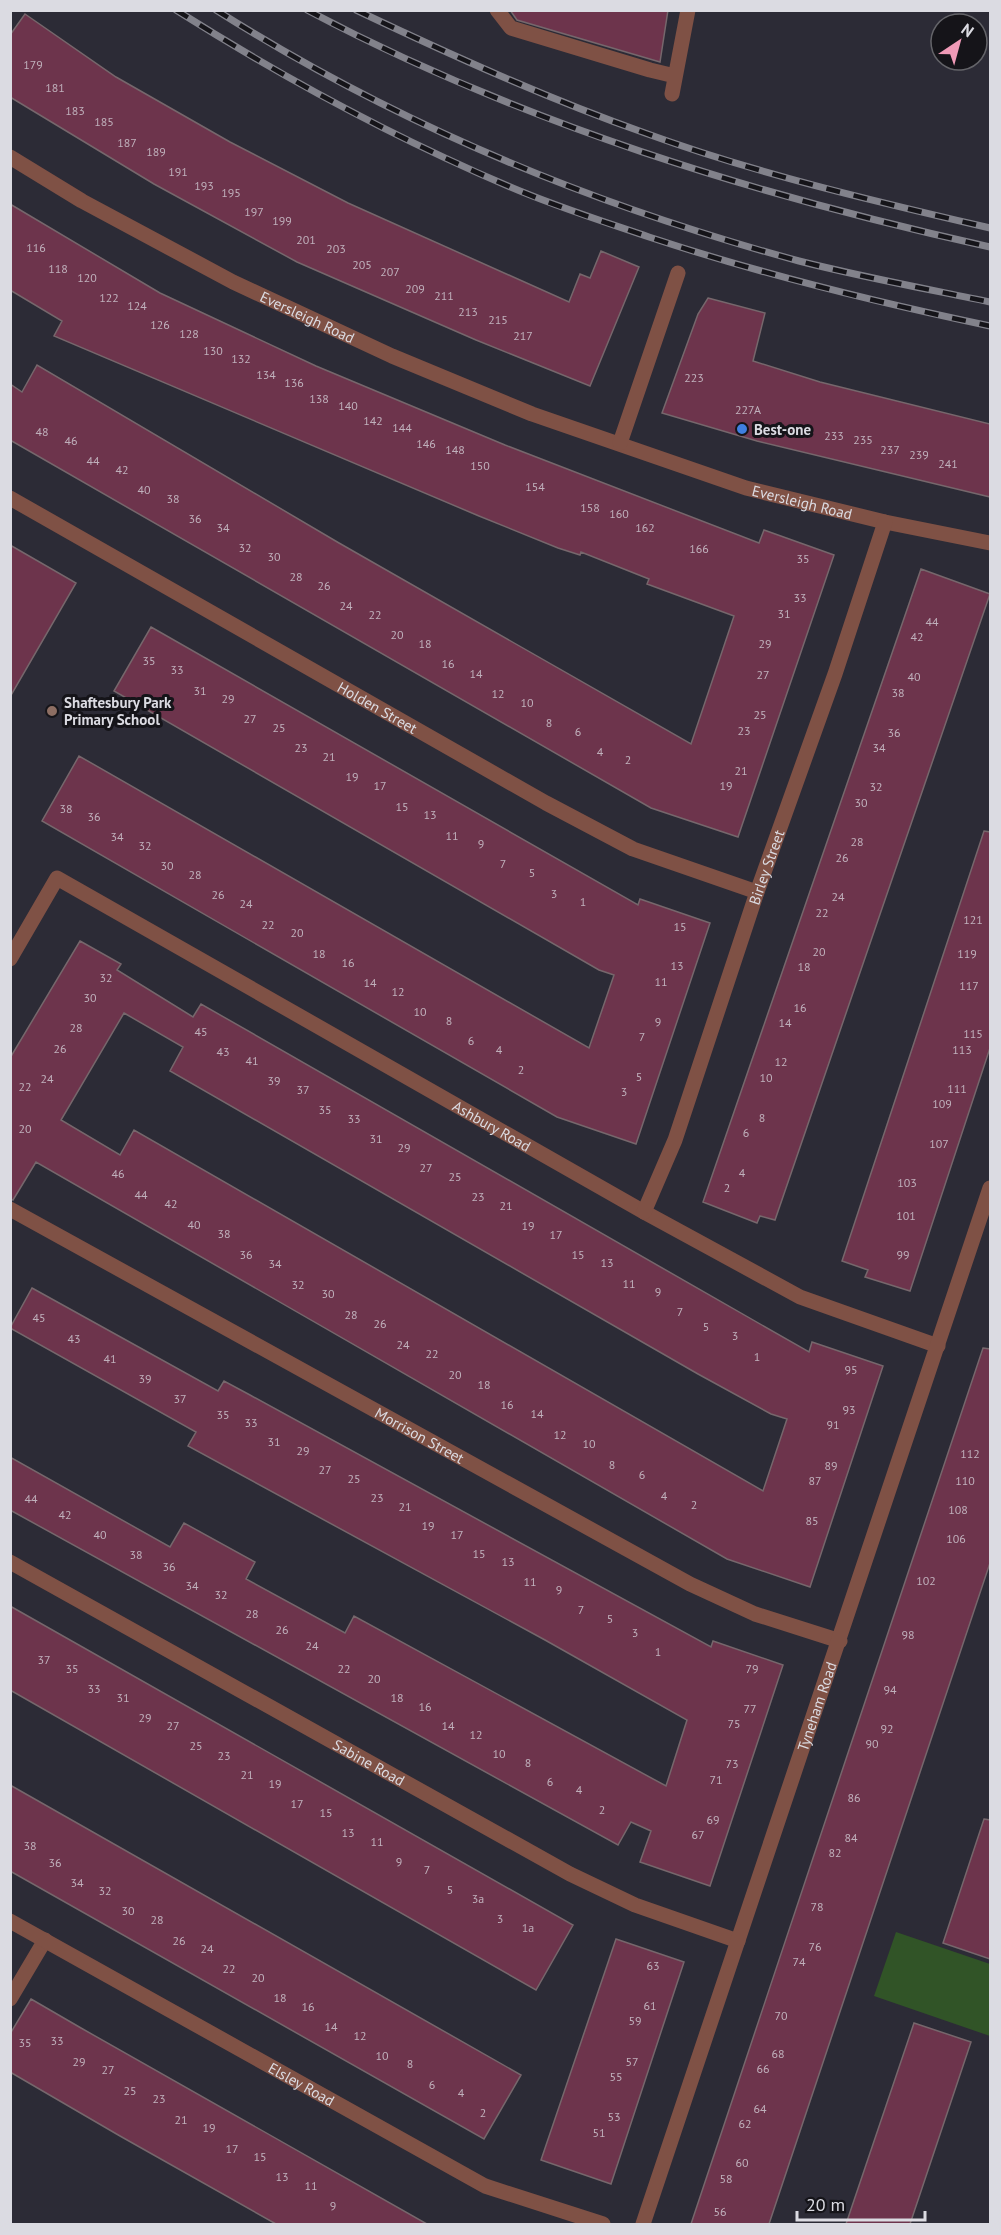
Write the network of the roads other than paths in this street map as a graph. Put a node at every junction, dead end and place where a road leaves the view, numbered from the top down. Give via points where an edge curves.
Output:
1 (497, 10) edge
2 (688, 10) edge
3 (675, 76) junction
4 (672, 94) dead end
5 (10, 157) edge
6 (678, 273) dead end
7 (620, 443) junction
8 (10, 498) edge
9 (885, 522) junction
10 (990, 543) edge
11 (757, 892) junction
12 (10, 959) edge
13 (990, 1188) edge
14 (10, 1209) edge
15 (644, 1212) junction
16 (938, 1346) junction
17 (10, 1562) edge
18 (840, 1641) junction
19 (10, 1921) edge
20 (45, 1940) junction
21 (738, 1941) junction
22 (10, 1999) edge
23 (603, 2224) edge
24 (643, 2224) edge

1 - 3 street via 511,28
2 - 3 street
3 - 4 street
5 - 7 street, Eversleigh Road via 82,201 233,282 392,356 532,414
6 - 7 street
7 - 9 street, Eversleigh Road via 746,488
8 - 11 street, Holden Street via 633,849
9 - 10 street, Eversleigh Road
9 - 11 street, Birley Street
11 - 15 street, Birley Street via 675,1140
12 - 15 street, Ashbury Road via 57,878
13 - 16 street, Tyneham Road
14 - 18 street, Morrison Street via 690,1584 754,1614
15 - 16 street, Ashbury Road via 800,1297
16 - 18 street, Tyneham Road
17 - 21 street, Sabine Road via 570,1874 635,1905
18 - 21 street, Tyneham Road
19 - 20 street, Elsley Road
20 - 22 street
20 - 23 street, Elsley Road via 484,2187
21 - 24 street, Tyneham Road

